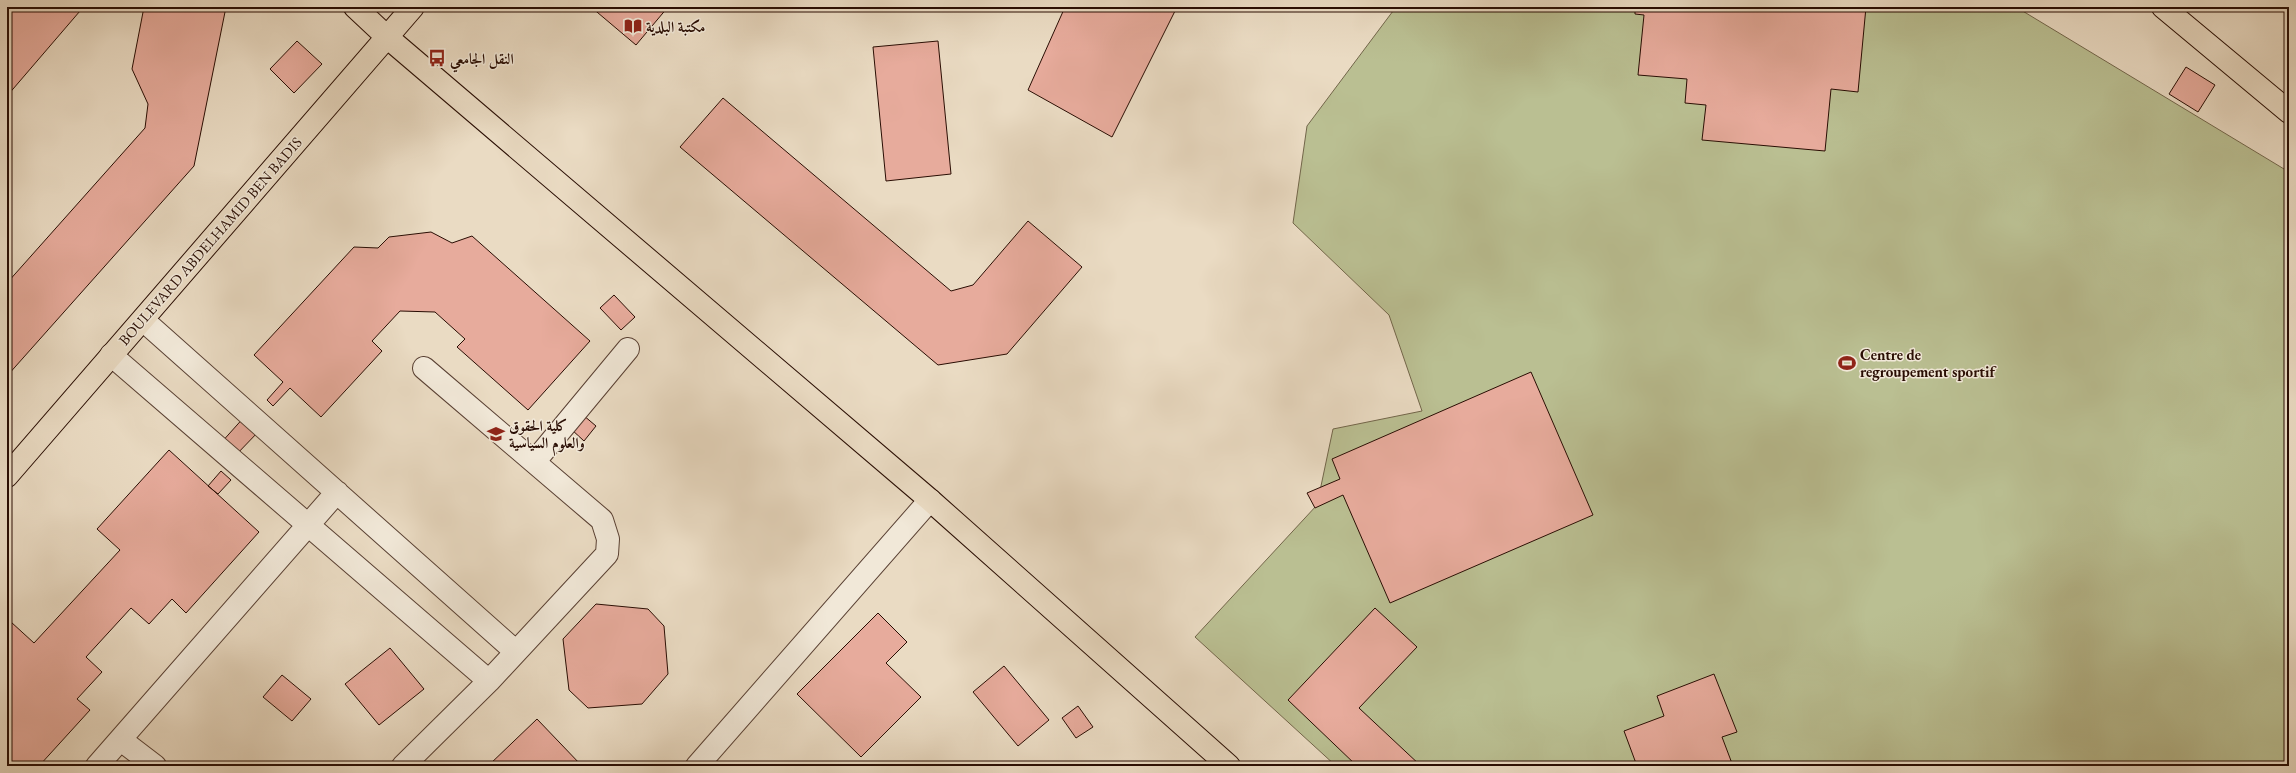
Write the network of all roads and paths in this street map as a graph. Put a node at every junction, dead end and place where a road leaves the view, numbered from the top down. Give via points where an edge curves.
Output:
1 (355, 7) edge
2 (414, 7) edge
3 (2164, 7) edge
4 (387, 37) junction
5 (2289, 112) edge
6 (143, 320) junction
7 (628, 349) dead end
8 (111, 355) junction
9 (424, 368) dead end
10 (535, 461) junction
11 (7, 476) edge
12 (337, 492) junction
13 (930, 500) junction
14 (308, 524) junction
15 (515, 651) junction
16 (489, 681) junction
17 (121, 740) junction
18 (97, 766) edge
19 (155, 766) edge
20 (403, 766) edge
21 (697, 766) edge
22 (1229, 766) edge

1 - 4 main road
2 - 4 main road, BOULEVARD ABDELHAMID BEN BADIS
3 - 5 main road
4 - 6 main road, BOULEVARD ABDELHAMID BEN BADIS
4 - 13 main road
6 - 8 main road, BOULEVARD ABDELHAMID BEN BADIS
6 - 12 street
7 - 10 street
8 - 11 main road, BOULEVARD ABDELHAMID BEN BADIS
8 - 14 street
9 - 10 street
10 - 15 street via 602,520 608,539 607,554
12 - 14 street
12 - 15 street
13 - 21 street
13 - 22 main road
14 - 16 street
14 - 17 street
15 - 16 street
16 - 20 street
17 - 18 street
17 - 19 street

